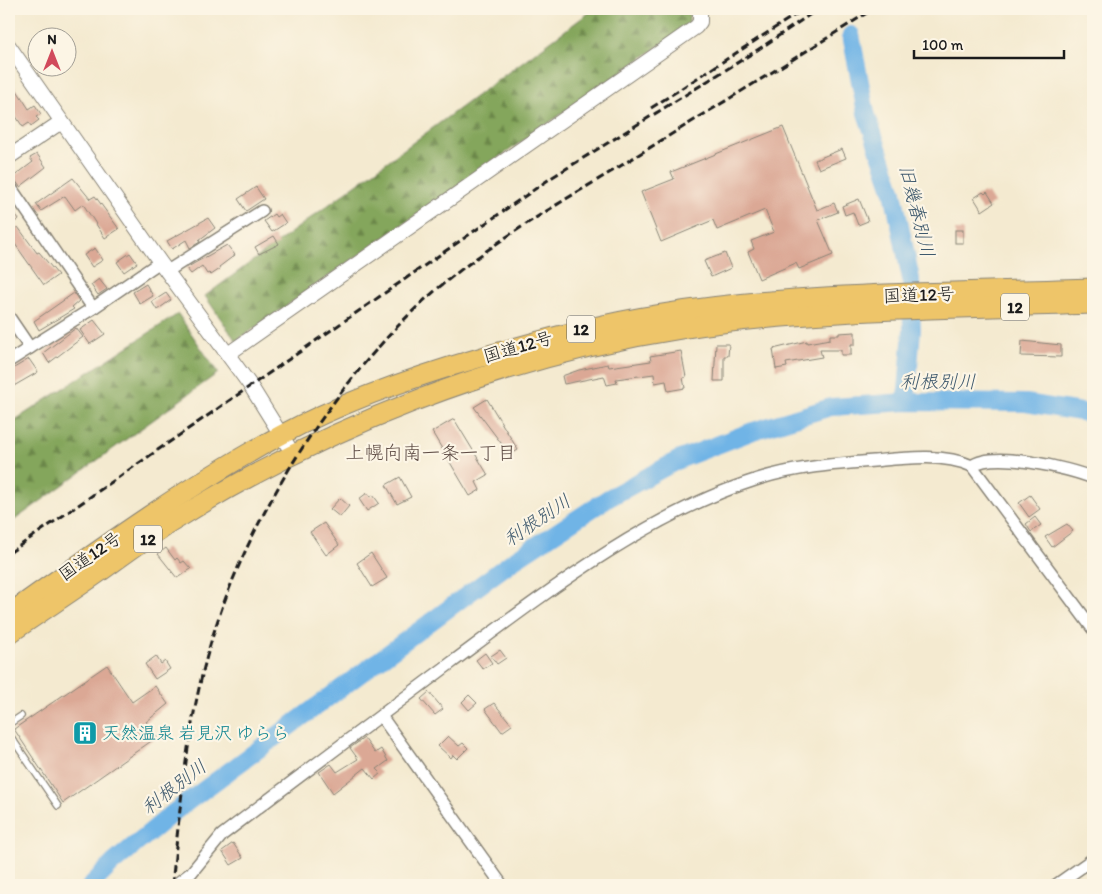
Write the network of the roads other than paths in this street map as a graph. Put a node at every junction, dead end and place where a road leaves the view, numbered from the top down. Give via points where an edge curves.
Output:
1 (700, 9) edge
2 (9, 46) edge
3 (61, 122) junction
4 (9, 157) edge
5 (9, 185) edge
6 (262, 211) dead end
7 (163, 267) junction
8 (1093, 288) edge
9 (937, 302) junction
10 (896, 304) junction
11 (1093, 304) edge
12 (93, 308) junction
13 (9, 316) edge
14 (30, 348) junction
15 (228, 354) junction
16 (9, 361) edge
17 (283, 434) junction
18 (293, 454) junction
19 (972, 466) junction
20 (1093, 478) edge
21 (9, 614) edge
22 (1093, 629) edge
23 (9, 634) edge
24 (21, 716) dead end
25 (381, 716) junction
26 (9, 724) edge
27 (9, 734) edge
28 (58, 806) dead end
29 (1093, 859) edge
30 (175, 885) edge
31 (502, 885) edge
32 (1056, 885) edge

1 - 15 street via 700,22 696,27
2 - 3 street
3 - 4 street
3 - 7 street
5 - 12 street
6 - 7 street
7 - 12 street
7 - 15 street
8 - 9 highway, 国道12号 / 12
9 - 10 highway, 国道12号 / 12
9 - 11 highway, 国道12号 / 12
10 - 17 highway, 国道12号 / 12 via 788,300 663,314 572,331 420,375 346,404
10 - 18 highway, 国道12号 / 12 via 668,332 566,353 416,401
12 - 14 street
13 - 14 street
14 - 16 street
15 - 17 street
17 - 18 street
17 - 21 highway, 国道12号 / 12 via 160,507
18 - 23 highway, 国道12号 / 12 via 171,522
19 - 20 street via 978,461 1021,461 1062,467
19 - 22 street
19 - 25 street via 939,459 893,459 812,466 759,478 711,496 661,521 550,589
24 - 26 lane
25 - 30 street via 222,835 191,873
25 - 31 street
27 - 28 lane
29 - 32 street

